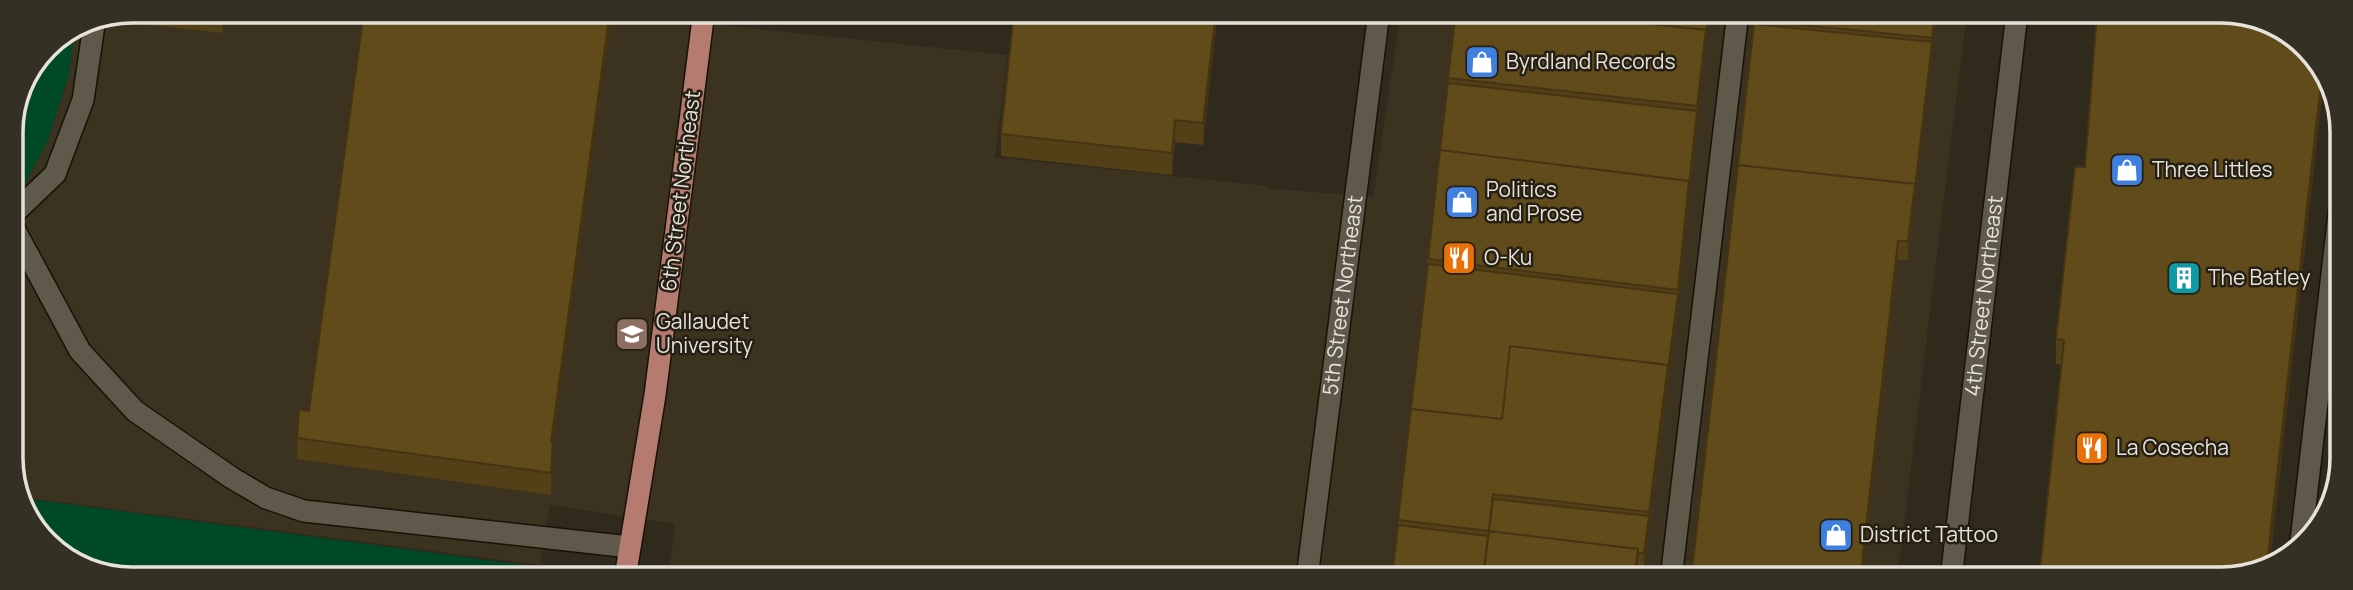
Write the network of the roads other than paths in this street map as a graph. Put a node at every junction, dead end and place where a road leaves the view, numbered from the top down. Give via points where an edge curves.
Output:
1 (702, 23) edge
2 (1378, 23) edge
3 (1737, 23) edge
4 (2016, 23) edge
5 (93, 30) edge
6 (23, 205) edge
7 (23, 245) edge
8 (2330, 331) edge
9 (2303, 530) edge
10 (630, 547) junction
11 (627, 567) edge
12 (1308, 567) edge
13 (1672, 567) edge
14 (1952, 567) edge

1 - 10 main road, 6th Street Northeast via 656,395
2 - 12 street, 5th Street Northeast
3 - 13 street
4 - 14 street, 4th Street Northeast
5 - 6 street via 83,100 55,174
7 - 10 street via 80,351 135,411 266,498 304,511
8 - 9 street
10 - 11 main road, 6th Street Northeast

